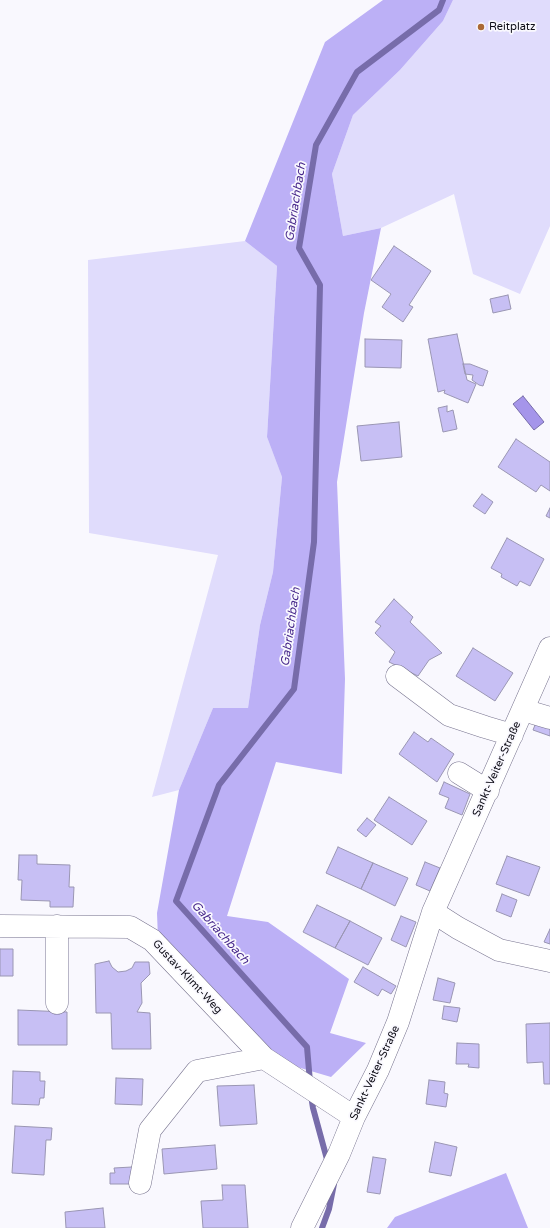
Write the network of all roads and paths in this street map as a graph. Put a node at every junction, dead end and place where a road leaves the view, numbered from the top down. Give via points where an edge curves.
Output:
1 (550, 648) edge
2 (546, 670) edge
3 (397, 676) dead end
4 (523, 710) junction
5 (550, 718) edge
6 (512, 735) junction
7 (459, 773) dead end
8 (488, 791) junction
9 (433, 912) junction
10 (0, 926) edge
11 (57, 926) junction
12 (550, 961) edge
13 (57, 1003) dead end
14 (264, 1058) junction
15 (354, 1117) junction
16 (140, 1183) dead end
17 (302, 1228) edge

1 - 2 street, Sankt-Veiter-Straße
2 - 4 street, Sankt-Veiter-Straße
3 - 6 street via 449,715
4 - 5 street
4 - 6 street, Sankt-Veiter-Straße
6 - 8 street, Sankt-Veiter-Straße
7 - 8 street
8 - 9 street, Sankt-Veiter-Straße
9 - 12 street via 499,950
9 - 15 street, Sankt-Veiter-Straße via 398,1022 378,1070
10 - 11 street, Gustav-Klimt-Weg
11 - 13 street
11 - 14 street, Gustav-Klimt-Weg via 130,927 152,940
14 - 15 street, Gustav-Klimt-Weg
14 - 16 street via 197,1071 150,1130
15 - 17 street, Sankt-Veiter-Straße via 339,1154

